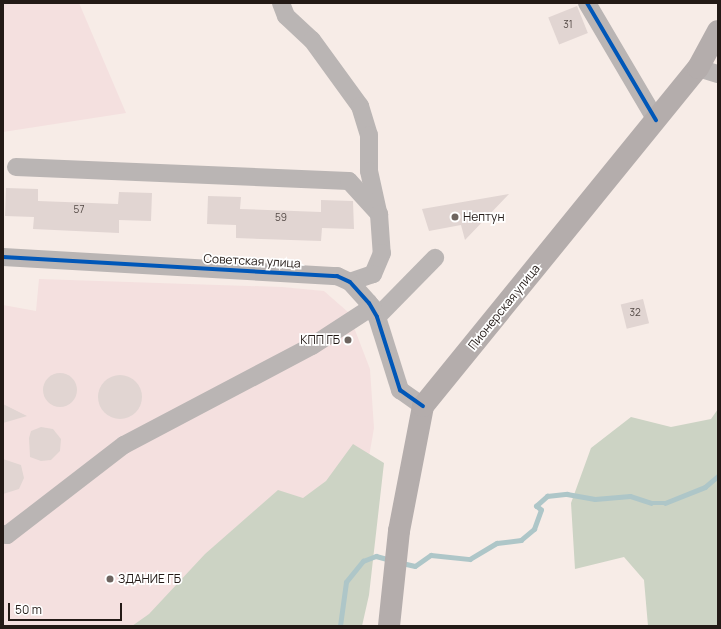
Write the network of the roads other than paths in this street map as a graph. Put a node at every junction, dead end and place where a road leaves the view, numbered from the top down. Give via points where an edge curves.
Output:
1 (281, 3) edge
2 (588, 3) edge
3 (718, 31) edge
4 (708, 71) edge
5 (656, 120) junction
6 (16, 167) dead end
7 (379, 214) junction
8 (3, 257) edge
9 (435, 258) dead end
10 (350, 282) junction
11 (374, 312) junction
12 (423, 406) junction
13 (3, 534) edge
14 (389, 626) edge

1 - 7 street via 286,16 312,40 360,106 369,135 369,171
2 - 5 street
3 - 4 main road, Пионерская улица
4 - 5 main road, Пионерская улица
5 - 12 main road, Пионерская улица
6 - 7 street via 349,181
7 - 10 street via 382,253 372,274
8 - 10 street, Советская улица via 337,276
9 - 11 street
10 - 11 street, Советская улица
11 - 12 street, Советская улица via 400,390
11 - 13 street via 124,445 7,536
12 - 14 main road, Пионерская улица via 399,532

